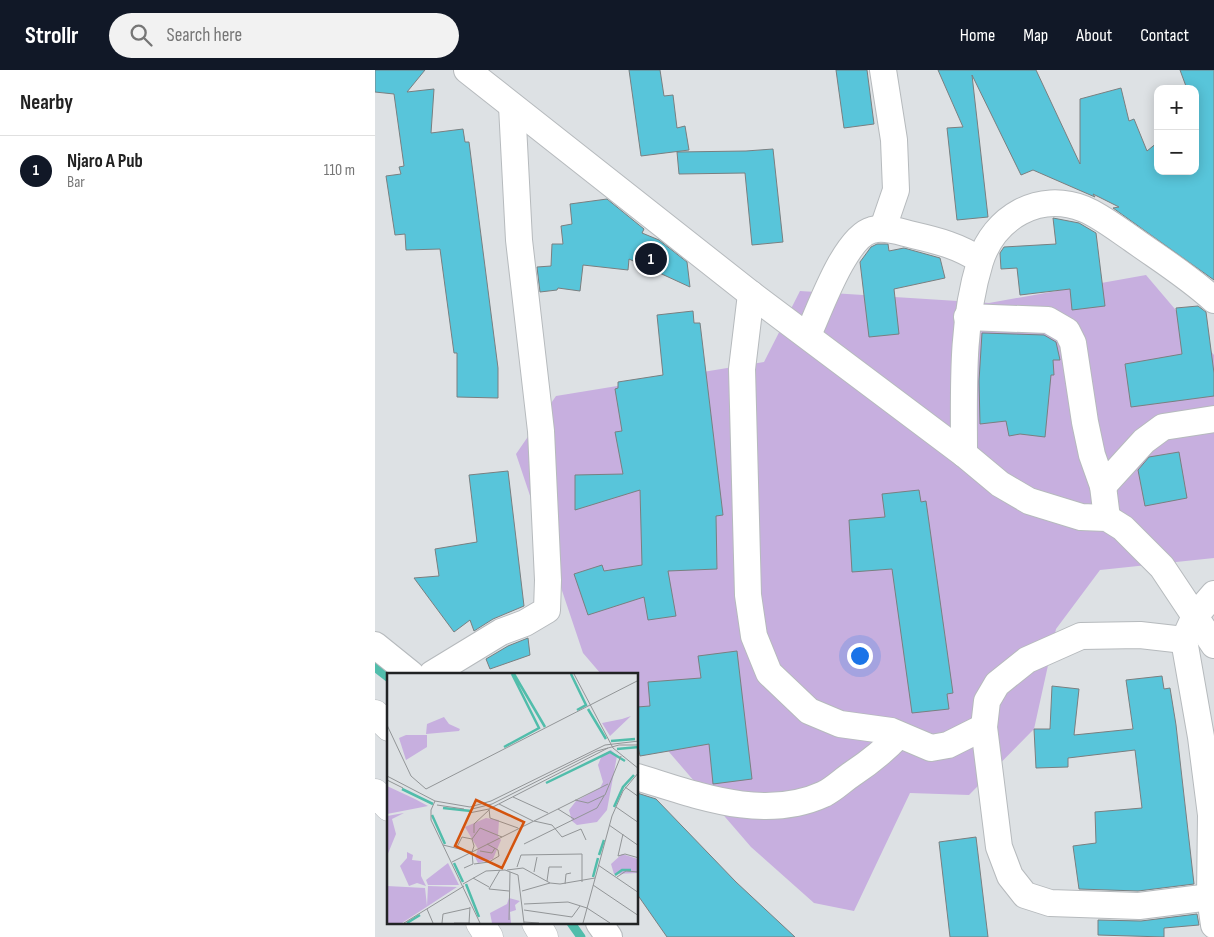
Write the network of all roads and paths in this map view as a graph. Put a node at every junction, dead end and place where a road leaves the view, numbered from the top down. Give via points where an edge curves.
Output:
1 (467, 70) edge
2 (883, 70) edge
3 (511, 106) junction
4 (883, 228) junction
5 (980, 260) junction
6 (751, 294) junction
7 (1214, 300) edge
8 (967, 317) junction
9 (808, 335) junction
10 (1214, 419) edge
11 (964, 454) junction
12 (1103, 486) junction
13 (1107, 518) junction
14 (1214, 594) edge
15 (1195, 616) junction
16 (1184, 640) junction
17 (375, 645) edge
18 (1214, 645) edge
19 (410, 673) edge
20 (439, 673) edge
21 (375, 714) edge
22 (387, 725) edge
23 (984, 727) junction
24 (899, 734) junction
25 (639, 778) edge
26 (375, 793) edge
27 (387, 804) edge
28 (1210, 897) junction
29 (480, 924) edge
30 (537, 924) edge
31 (600, 924) edge
32 (1214, 926) edge
33 (489, 937) edge
34 (544, 937) edge
35 (609, 937) edge

1 - 3 street
2 - 4 street via 894,140 896,190
3 - 6 street
3 - 20 street via 519,240 541,431 547,610 501,632
4 - 5 street via 961,248
4 - 9 street via 871,230 858,238 845,257
5 - 7 street via 994,233 1015,213 1036,205 1084,208 1197,284
5 - 8 street
6 - 9 street
6 - 24 street via 742,370 748,595 754,636 769,673 809,711 840,724
8 - 11 street
8 - 12 street via 1048,320 1067,331 1073,343 1092,455
9 - 11 street
10 - 12 street via 1163,427 1144,441
11 - 13 street via 1000,484 1029,501 1081,517
12 - 13 street
13 - 15 street via 1123,528 1162,567
14 - 15 street
15 - 16 street
15 - 18 street
16 - 23 street via 1140,635 1081,636 1027,660 997,684 987,701
16 - 28 street via 1211,815
17 - 19 street
21 - 22 main road
23 - 24 street via 948,745 931,748
23 - 28 street via 999,847 1010,876 1025,894 1050,903 1139,906
24 - 25 street via 882,753 825,793 792,805 751,806 708,799
26 - 27 main road
28 - 32 street
29 - 33 main road
30 - 34 main road
31 - 35 street

